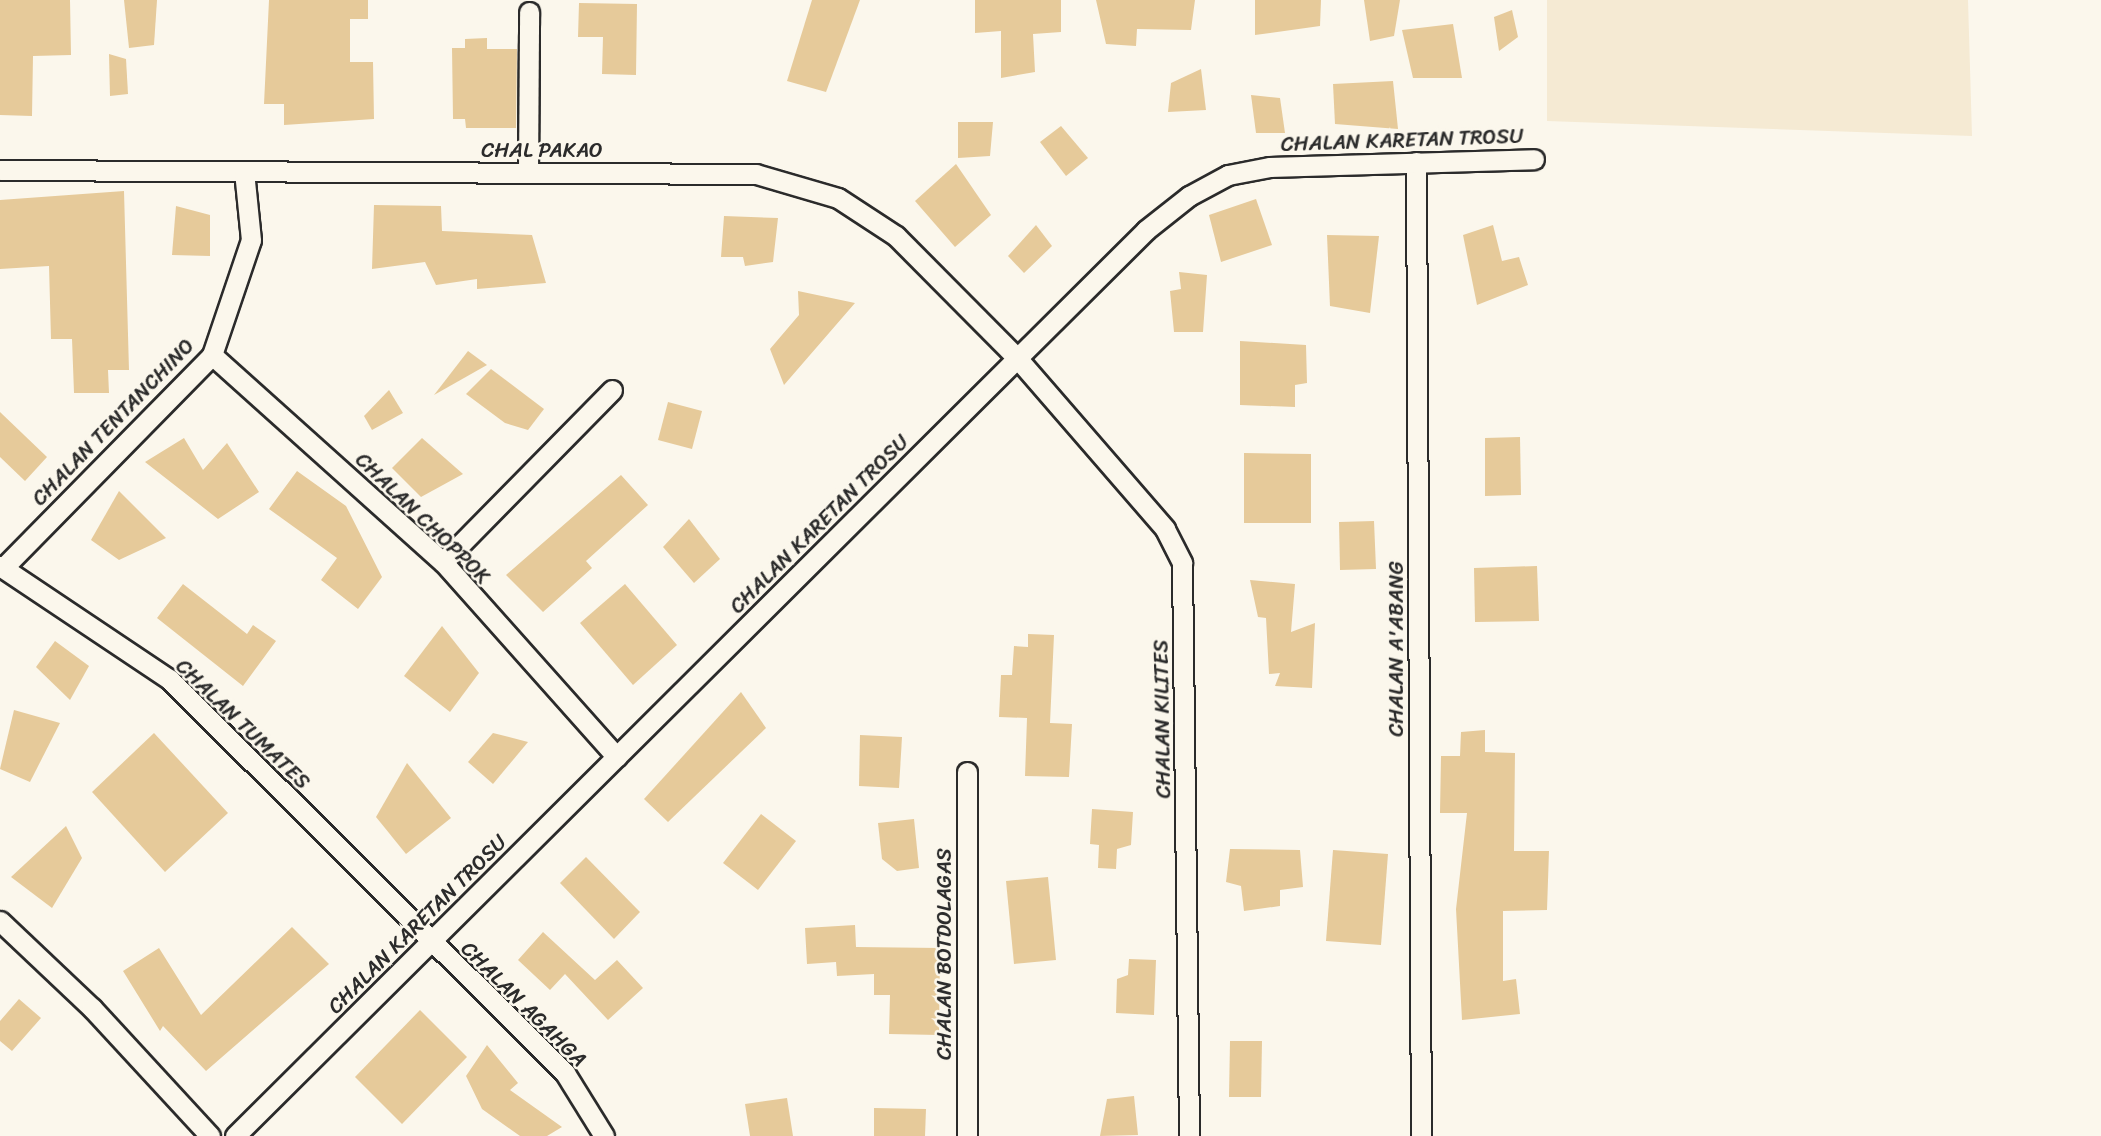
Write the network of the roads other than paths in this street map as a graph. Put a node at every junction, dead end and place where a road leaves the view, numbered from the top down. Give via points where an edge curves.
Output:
1 (529, 12) dead end
2 (1534, 159) dead end
3 (1416, 162) junction
4 (0, 170) edge
5 (244, 171) junction
6 (528, 173) junction
7 (212, 355) junction
8 (1018, 359) junction
9 (612, 390) dead end
10 (443, 562) junction
11 (2, 567) edge
12 (617, 757) junction
13 (967, 772) dead end
14 (0, 921) edge
15 (430, 943) junction
16 (210, 1136) edge
17 (234, 1136) edge
18 (604, 1136) edge
19 (967, 1136) edge
20 (1189, 1136) edge
21 (1422, 1136) edge

1 - 6 street
2 - 3 street, CHALAN KARETAN TROSU
3 - 8 street, CHALAN KARETAN TROSU via 1328,161 1228,175 1146,230
3 - 21 street, CHALAN A'ABANG
4 - 5 street, CHAL PAKAO
5 - 6 street, CHAL PAKAO
5 - 7 street, CHALAN TENTANCHINO via 251,240
6 - 8 street, CHAL PAKAO via 755,174 800,183 868,215 896,236
7 - 10 street, CHALAN CHOPPOK
7 - 11 street, CHALAN TENTANCHINO
8 - 12 street, CHALAN KARETAN TROSU
8 - 20 street, CHALAN KILITES via 1165,529 1182,563
9 - 10 street
10 - 12 street, CHALAN CHOPPOK
11 - 15 street, CHALAN TUMATES via 169,679
12 - 15 street, CHALAN KARETAN TROSU
13 - 19 street, CHALAN BOTDOLAGAS
14 - 16 street via 92,1008
15 - 17 street, CHALAN KARETAN TROSU
15 - 18 street, CHALAN AGAHGA via 565,1073

